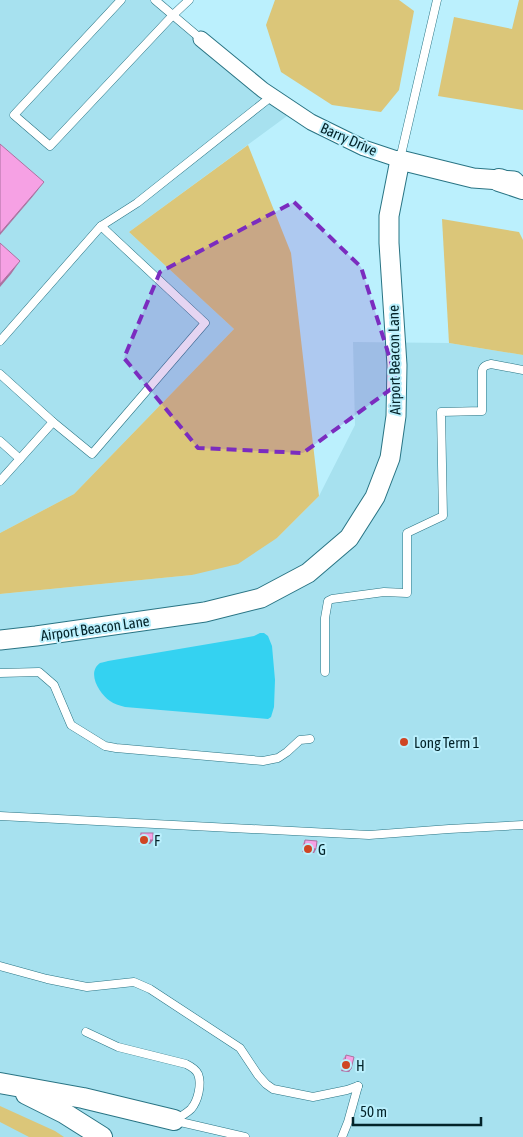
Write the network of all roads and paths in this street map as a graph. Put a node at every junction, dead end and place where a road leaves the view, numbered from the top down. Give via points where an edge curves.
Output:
1 (122, 0) edge
2 (155, 0) edge
3 (189, 0) edge
4 (437, 0) edge
5 (173, 15) junction
6 (201, 39) joint
7 (272, 96) junction
8 (400, 160) junction
9 (499, 180) junction
10 (523, 181) edge
11 (523, 188) edge
12 (101, 226) junction
13 (0, 341) edge
14 (523, 370) edge
15 (0, 374) edge
16 (53, 422) junction
17 (0, 441) edge
18 (20, 458) junction
19 (0, 481) edge
20 (0, 640) edge
21 (325, 672) dead end
22 (0, 673) edge
23 (310, 739) dead end
24 (0, 816) edge
25 (523, 825) edge
26 (0, 966) edge
27 (86, 1032) dead end
28 (0, 1084) edge
29 (174, 1120) junction
30 (102, 1137) edge
31 (245, 1137) edge
32 (342, 1137) edge

1 - 5 lane via 14,115 50,146
2 - 5 lane
3 - 5 lane
4 - 8 lane
5 - 6 lane
6 - 7 street, Barry Drive
7 - 8 street, Barry Drive via 311,122 364,148
7 - 12 lane via 136,203
8 - 9 street, Barry Drive via 473,178
8 - 20 street, Airport Beacon Lane via 389,216 397,365 396,416 390,458 375,497 349,538 308,573 261,598 205,612
9 - 10 street, Barry Drive
9 - 11 main road
12 - 13 lane
12 - 16 lane via 205,323 92,454
14 - 21 lane via 486,365 482,371 482,411 441,412 443,516 407,533 407,593 364,594 328,601
15 - 16 lane
16 - 18 lane
17 - 18 lane
18 - 19 lane
22 - 23 lane via 39,672 54,685 71,724 105,746 263,761 278,758 300,740
24 - 25 lane via 369,835
26 - 32 lane via 86,987 128,982 140,984 240,1048 258,1075 273,1089 313,1097 358,1086
27 - 29 lane via 118,1047 194,1068 200,1082 196,1099 191,1109
28 - 29 main road via 83,1098
28 - 30 main road via 32,1097
29 - 31 lane

